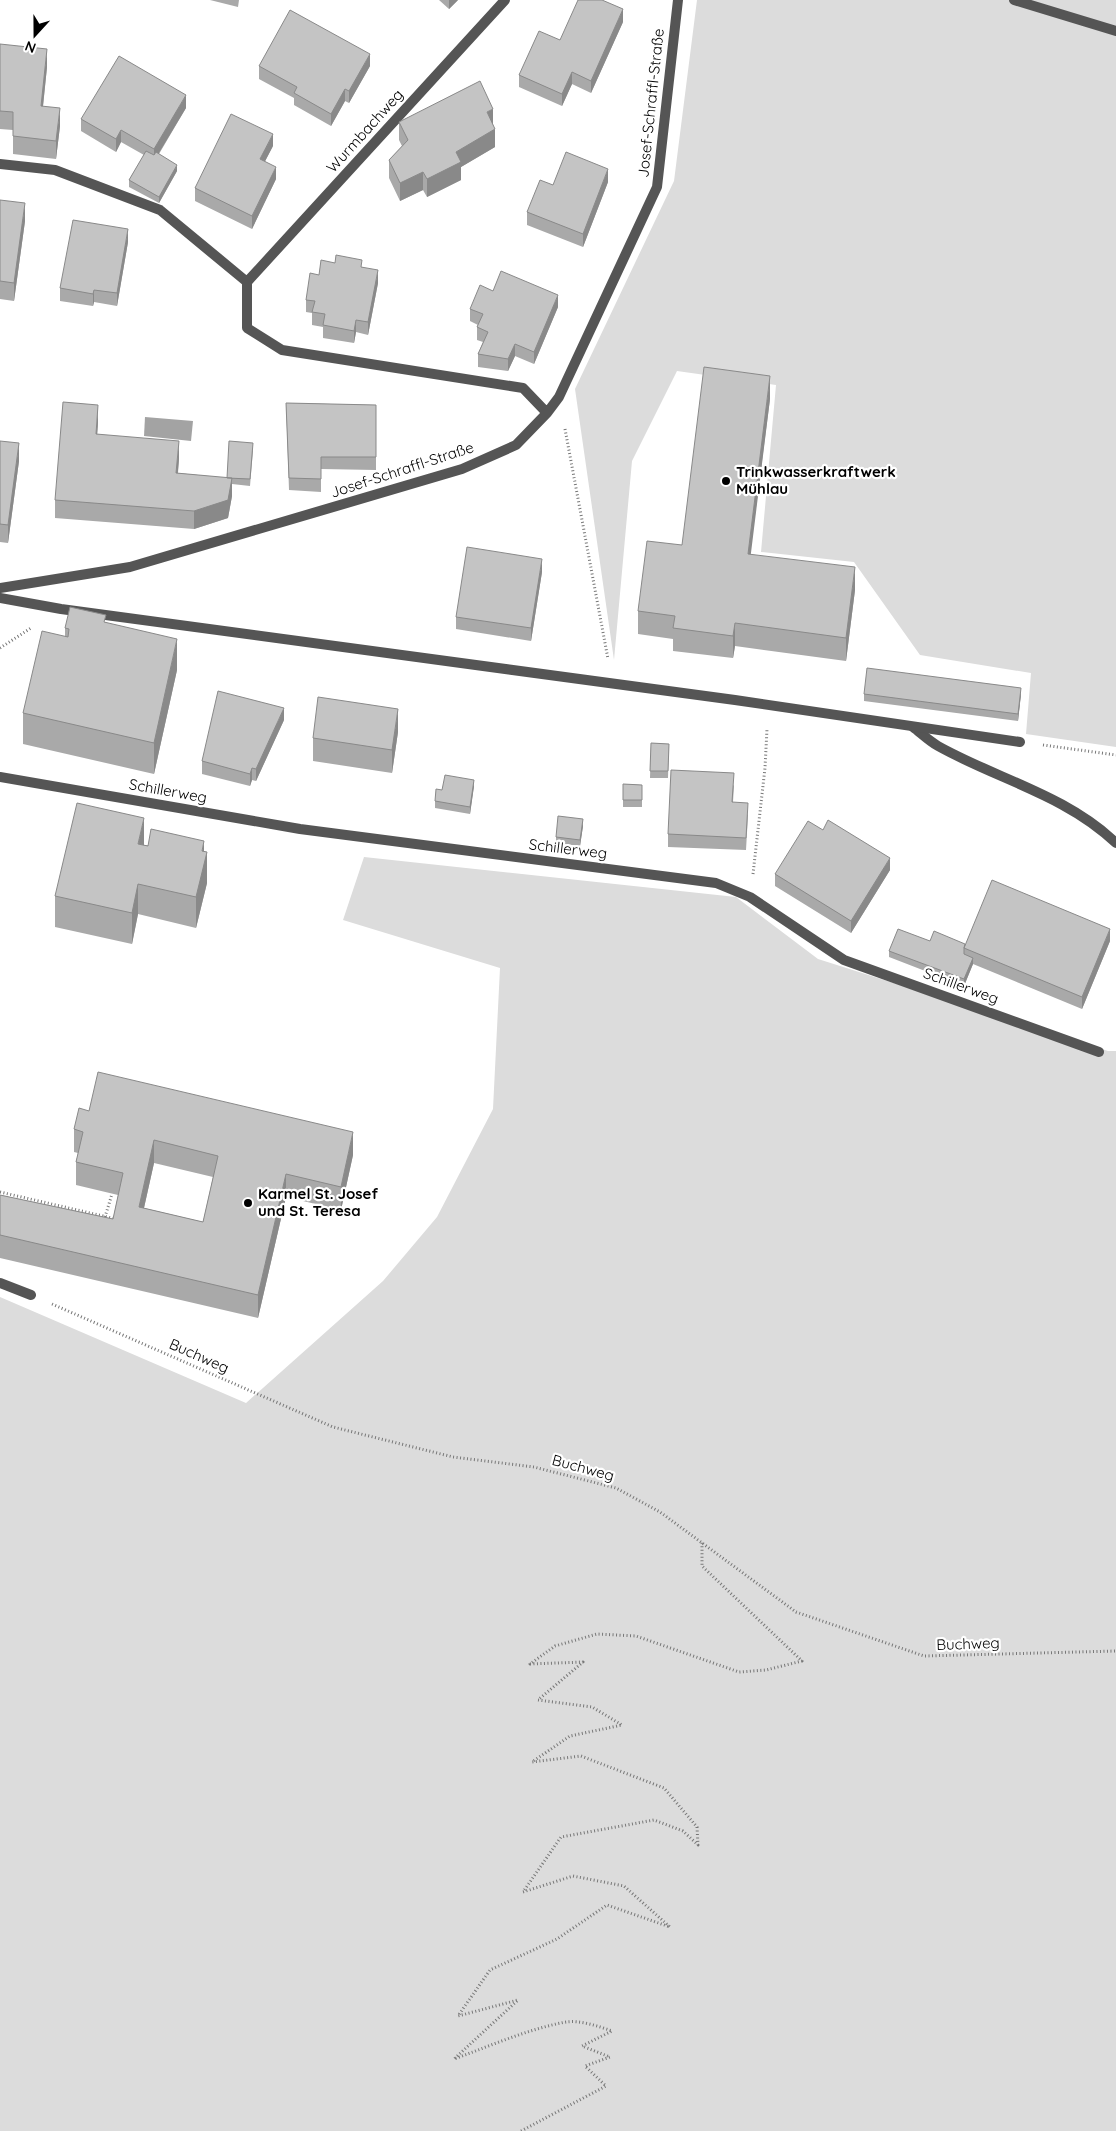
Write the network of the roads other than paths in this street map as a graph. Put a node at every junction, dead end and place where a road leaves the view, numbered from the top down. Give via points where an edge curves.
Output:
1 (505, 0) edge
2 (678, 0) edge
3 (1014, 0) edge
4 (1116, 31) edge
5 (0, 164) edge
6 (246, 282) junction
7 (547, 413) junction
8 (0, 588) edge
9 (0, 598) edge
10 (913, 727) junction
11 (1020, 742) road end
12 (0, 777) edge
13 (1116, 843) edge
14 (1099, 1052) dead end
15 (0, 1283) edge
16 (31, 1294) road end

1 - 6 street, Wurmbachweg
2 - 7 street, Josef-Schraffl-Straße via 657,187 559,397
3 - 4 street
5 - 6 street via 56,170 160,210
6 - 7 street via 247,328 282,350 523,388
7 - 8 street, Josef-Schraffl-Straße via 516,445 462,469 130,567
9 - 10 street
10 - 11 street
10 - 13 street via 936,745 1061,804 1102,830
12 - 14 street, Schillerweg via 300,829 716,883 750,897 844,960
15 - 16 street

